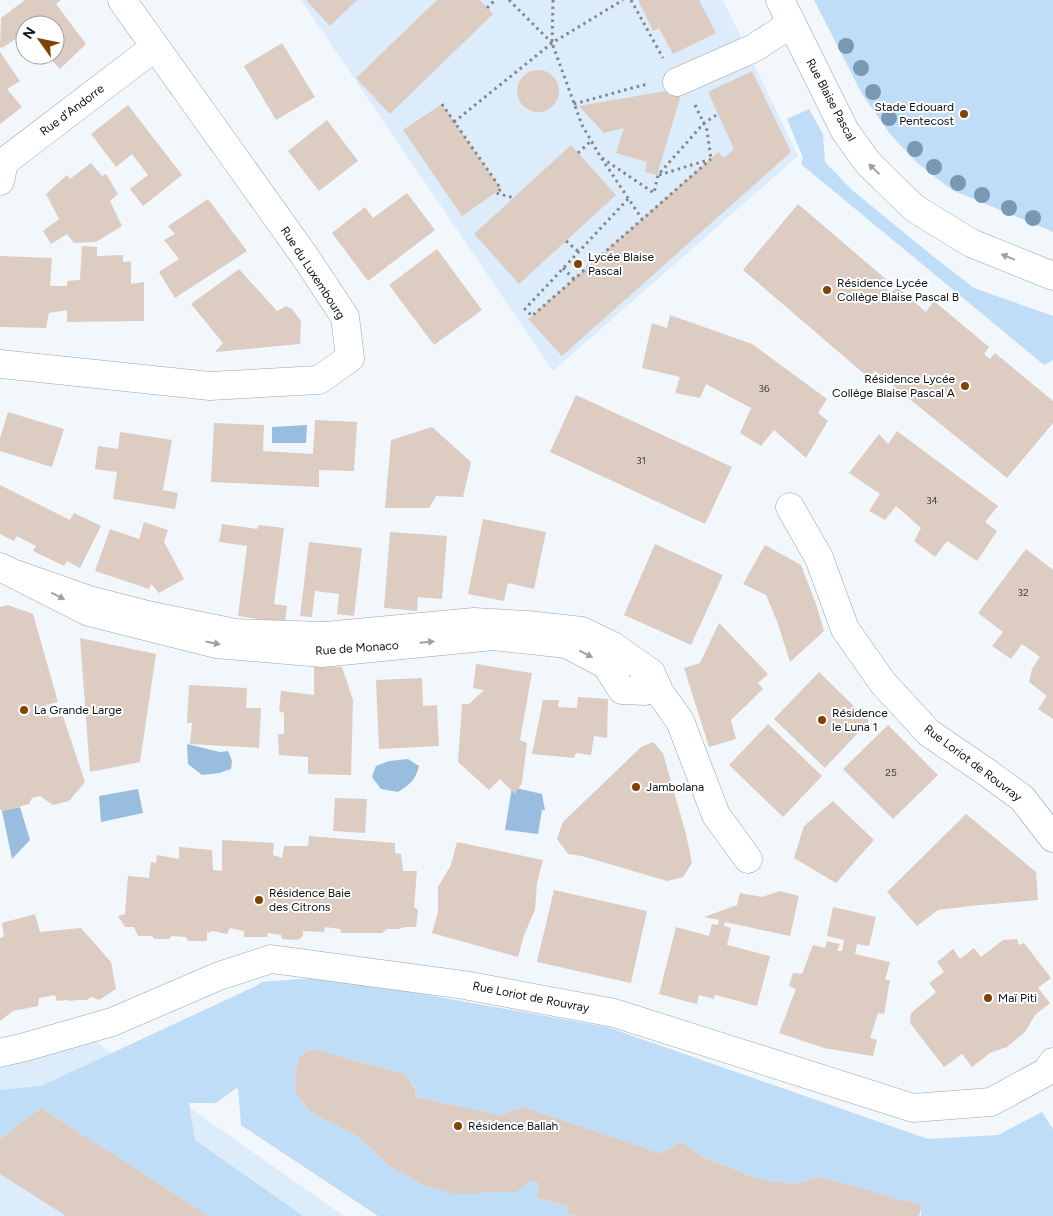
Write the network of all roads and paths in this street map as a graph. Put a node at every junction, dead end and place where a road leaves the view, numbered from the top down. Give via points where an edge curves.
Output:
1 (122, 0) edge
2 (495, 0) edge
3 (509, 0) edge
4 (553, 0) edge
5 (623, 0) edge
6 (488, 8) dead end
7 (786, 11) edge
8 (552, 43) junction
9 (155, 47) junction
10 (664, 83) joint
11 (442, 104) dead end
12 (574, 104) junction
13 (718, 114) dead end
14 (454, 122) junction
15 (592, 141) junction
16 (578, 153) dead end
17 (600, 156) junction
18 (658, 175) junction
19 (0, 181) edge
20 (514, 198) dead end
21 (628, 199) junction
22 (642, 219) junction
23 (566, 240) dead end
24 (579, 252) junction
25 (563, 268) junction
26 (1053, 276) edge
27 (574, 279) junction
28 (0, 364) edge
29 (790, 507) dead end
30 (7, 571) edge
31 (1053, 838) edge
32 (748, 859) dead end
33 (0, 1053) edge
34 (1053, 1062) edge

1 - 9 street, Rue du Luxembourg
2 - 6 path
3 - 8 path
4 - 8 path
5 - 8 path
7 - 10 street via 754,48
26 -> 7 street, Rue Blaise Pascal via 971,243 914,208 868,163 845,131 825,94
8 - 12 path
8 - 14 path
9 - 19 street, Rue d'Andorre via 4,162
9 - 28 street, Rue du Luxembourg via 345,317 350,358 319,380 210,386
10 - 12 path via 643,85
11 - 14 path
12 - 15 path
13 - 18 path via 704,123
14 - 20 path via 501,189 496,192
15 - 16 path
15 - 17 path
17 - 18 path via 654,193
17 - 21 path
18 - 22 path via 711,159
21 - 22 path
21 - 24 path
22 - 27 path
23 - 24 path
24 - 25 path
25 - 27 path
25 - 27 path via 525,309 532,316
29 - 31 street, Rue Loriot de Rouvray via 819,558 845,629 883,683 929,733 1022,798
30 - 32 street, Rue de Monaco via 89,612 216,644 322,652 493,636 567,644 606,665 622,690 645,691 651,673 680,722 716,816
33 - 34 street, Rue Loriot de Rouvray via 112,1022 219,976 271,959 464,984 614,1013 913,1108 991,1102 1046,1072

